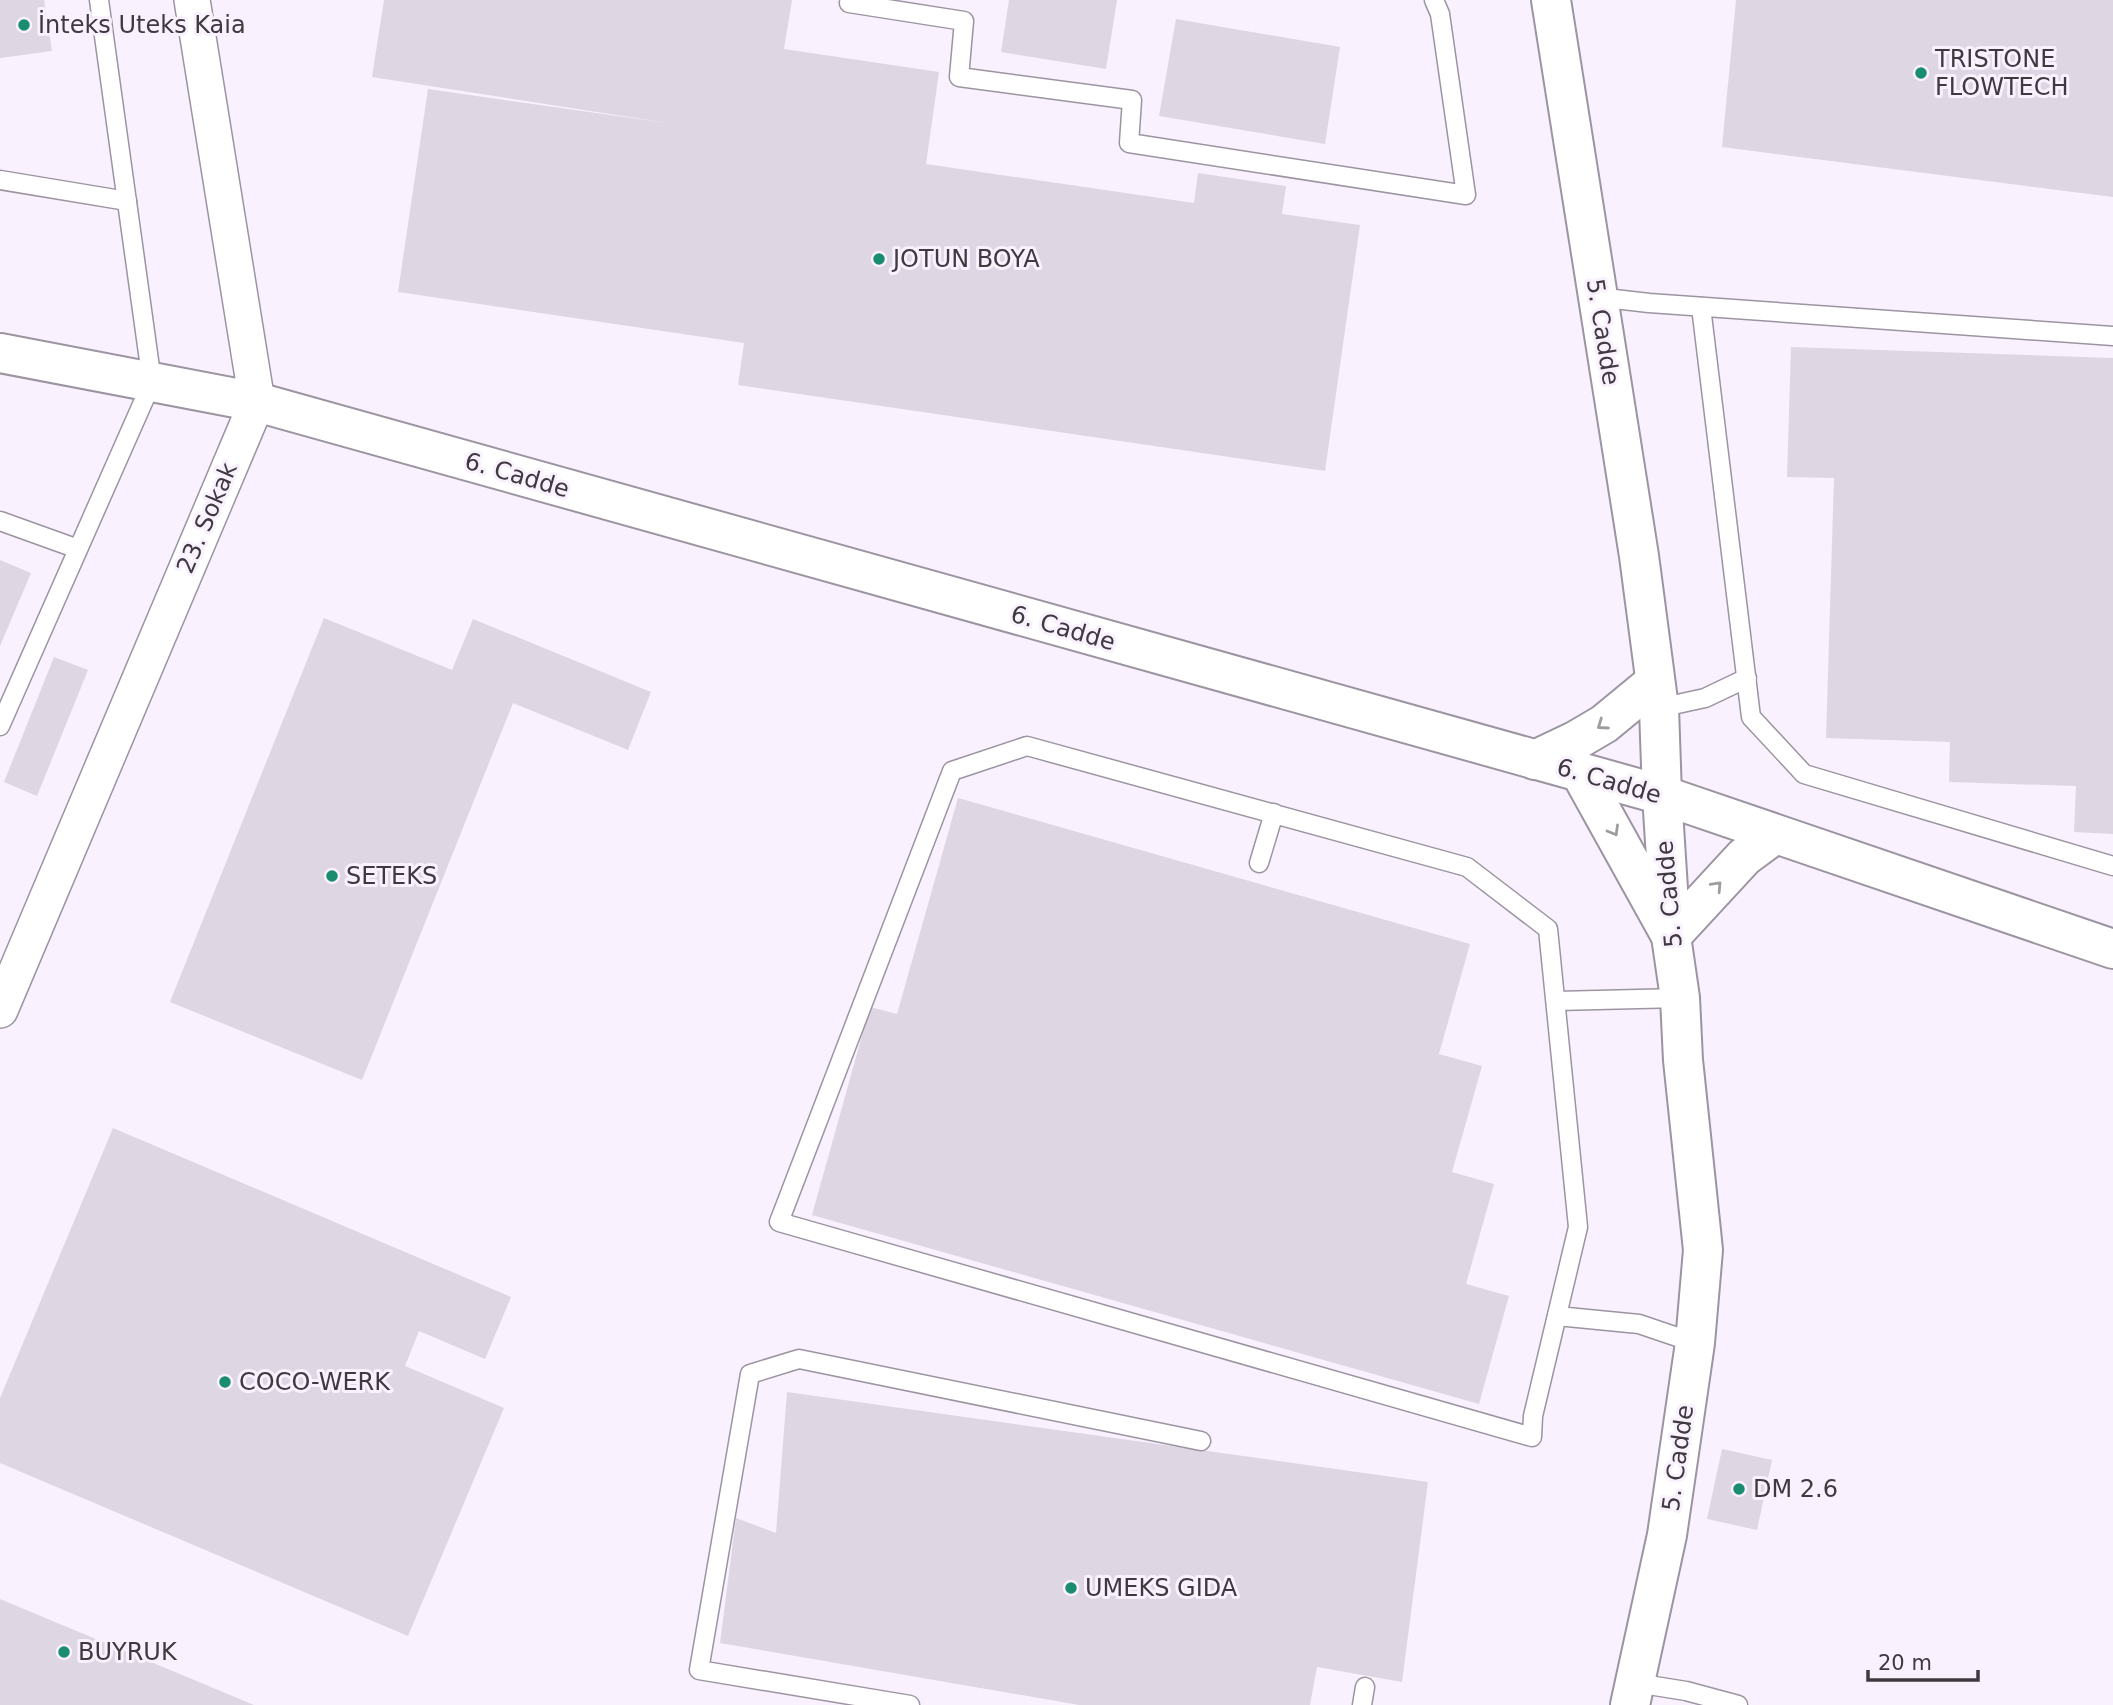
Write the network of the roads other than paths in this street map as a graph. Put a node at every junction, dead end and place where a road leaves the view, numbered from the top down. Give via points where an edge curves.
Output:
1 (99, 0) edge
2 (192, 0) edge
3 (1434, 0) edge
4 (1551, 0) edge
5 (849, 2) dead end
6 (0, 180) edge
7 (127, 201) junction
8 (1597, 297) junction
9 (1701, 307) junction
10 (2113, 336) edge
11 (0, 353) edge
12 (152, 382) junction
13 (257, 402) junction
14 (0, 521) edge
15 (78, 549) junction
16 (1747, 678) junction
17 (1657, 695) junction
18 (0, 726) edge
19 (1535, 760) junction
20 (1580, 772) junction
21 (1662, 795) junction
22 (1273, 813) junction
23 (1775, 834) junction
24 (1259, 863) dead end
25 (2113, 866) edge
26 (1671, 936) junction
27 (2113, 949) edge
28 (1680, 998) junction
29 (1556, 1001) junction
30 (0, 1010) edge
31 (1557, 1316) junction
32 (1695, 1343) junction
33 (1201, 1441) dead end
34 (1633, 1694) edge
35 (910, 1705) edge
36 (1738, 1705) edge

1 - 7 lane
2 - 13 street
3 - 5 lane via 1440,14 1466,195 1129,143 1132,100 959,77 964,20
4 - 8 street, 5. Cadde
6 - 7 lane
7 - 12 lane
8 - 9 lane
8 - 17 street, 5. Cadde
9 - 10 lane
9 - 16 lane
11 - 12 street, 6. Cadde
12 - 13 street, 6. Cadde
12 - 15 lane
13 - 19 street, 6. Cadde
13 - 30 street, 23. Sokak
14 - 15 lane
15 - 18 lane
16 - 17 lane via 1705,698
16 - 25 lane via 1751,717 1804,775
17 -> 19 street
17 - 21 street, 5. Cadde
19 - 20 street, 6. Cadde
20 - 21 street, 6. Cadde
20 -> 26 street
21 - 23 street, 6. Cadde
21 - 26 street, 5. Cadde
22 - 24 lane
22 - 29 lane via 1467,867 1548,929
22 - 31 lane via 1027,746 952,771 779,1222 1532,1437
26 -> 23 street via 1745,856
23 - 27 street, 6. Cadde
26 - 28 street, 5. Cadde
28 - 29 lane
28 - 32 street, 5. Cadde via 1703,1250
29 - 31 lane via 1578,1227
31 - 32 lane via 1639,1324
32 - 34 street, 5. Cadde via 1667,1535
33 - 35 lane via 799,1359 750,1374 699,1670
34 - 36 lane via 1685,1691

